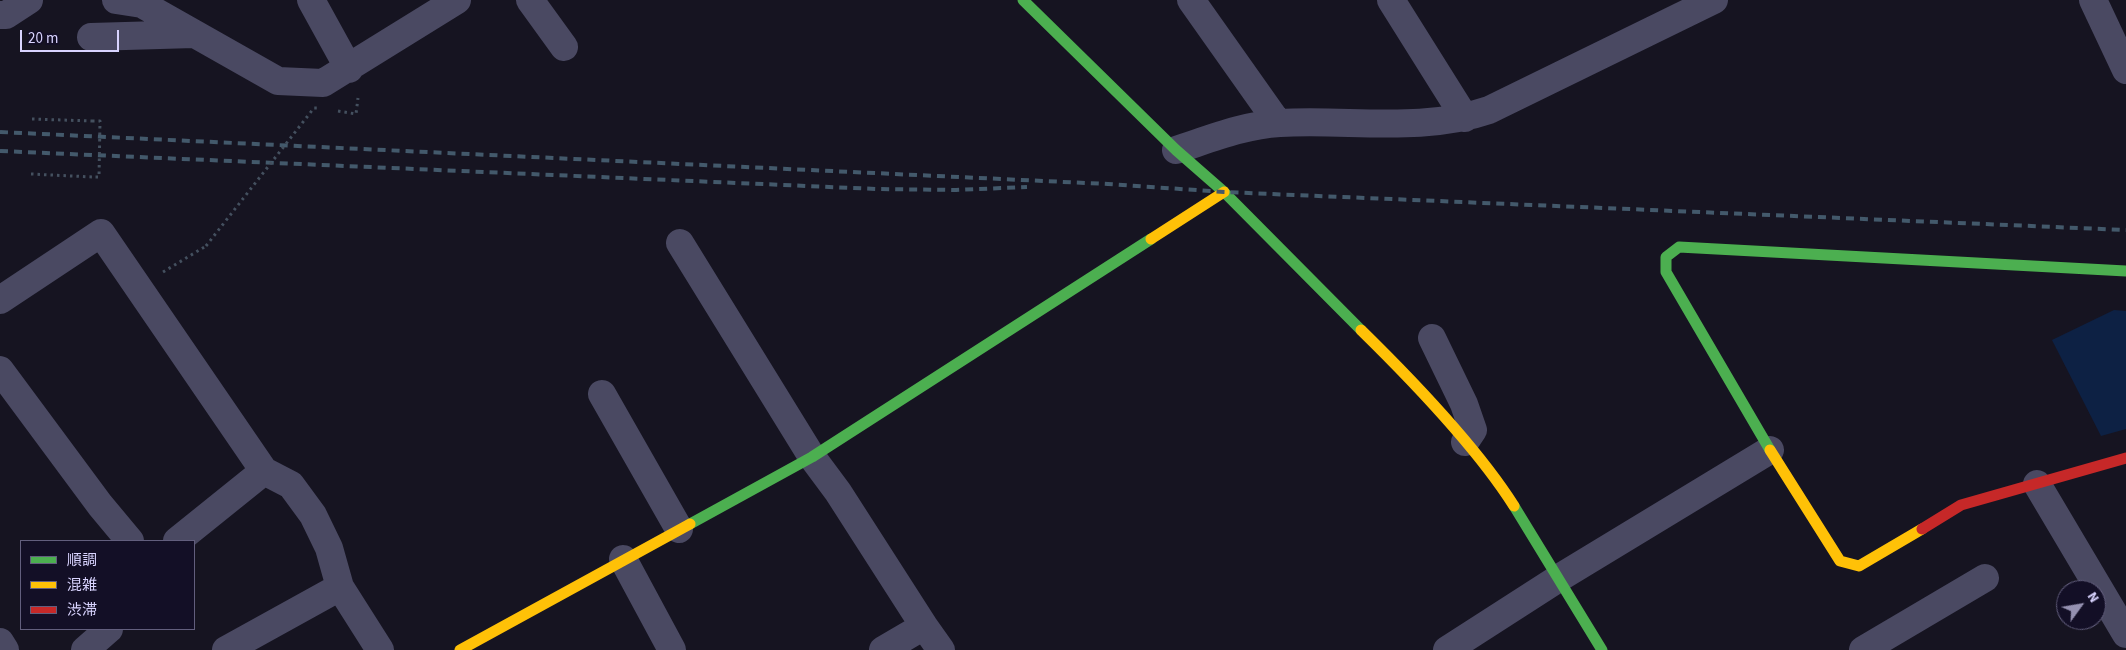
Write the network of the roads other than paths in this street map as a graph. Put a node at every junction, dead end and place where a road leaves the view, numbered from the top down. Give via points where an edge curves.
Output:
1 (29, 0) edge
2 (312, 0) edge
3 (457, 0) edge
4 (530, 0) edge
5 (1023, 0) edge
6 (1190, 0) edge
7 (1391, 0) edge
8 (1714, 0) edge
9 (2093, 0) edge
10 (134, 1) edge
11 (0, 15) edge
12 (194, 34) junction
13 (91, 38) dead end
14 (564, 47) dead end
15 (349, 68) junction
16 (2126, 70) edge
17 (1466, 118) junction
18 (1278, 123) junction
19 (1176, 150) junction
20 (1224, 192) junction
21 (680, 243) dead end
22 (2126, 271) edge
23 (0, 300) edge
24 (1432, 338) dead end
25 (0, 370) edge
26 (602, 394) dead end
27 (1465, 442) junction
28 (1770, 450) junction
29 (812, 457) junction
30 (2126, 458) edge
31 (264, 471) junction
32 (2037, 484) junction
33 (679, 529) junction
34 (129, 540) edge
35 (178, 540) edge
36 (623, 559) junction
37 (1559, 578) junction
38 (1985, 578) dead end
39 (340, 587) junction
40 (924, 626) junction
41 (108, 630) edge
42 (2126, 634) edge
43 (0, 642) edge
44 (6, 650) edge
45 (85, 650) edge
46 (226, 650) edge
47 (380, 650) edge
48 (460, 650) edge
49 (672, 650) edge
50 (883, 650) edge
51 (941, 650) edge
52 (1447, 650) edge
53 (1602, 650) edge
54 (1863, 650) edge

1 - 11 street via 6,16
2 - 15 street
3 - 15 street
4 - 14 street
5 - 19 street
6 - 18 street
7 - 17 street
8 - 17 street via 1489,110
9 - 16 street
10 - 12 street
12 - 13 street
12 - 15 street via 278,80 323,83
17 - 18 street via 1435,123
18 - 19 street via 1230,132
19 - 20 street
20 - 27 street via 1395,363
20 - 29 street
21 - 29 street
22 - 28 street via 1678,247 1666,257 1666,272
23 - 31 street via 101,233
24 - 27 street via 1473,430
25 - 34 street
26 - 33 street
27 - 37 street via 1509,499
28 - 32 street via 1840,561 1859,566 1961,505
28 - 37 street
29 - 33 street
29 - 40 street
30 - 32 street
31 - 35 street
31 - 39 street via 291,485 313,515 329,548
32 - 42 street
33 - 36 street
36 - 48 street
36 - 49 street
37 - 52 street
37 - 53 street
38 - 54 street
39 - 46 street
39 - 47 street
40 - 50 street
40 - 51 street
41 - 45 street
43 - 44 street

